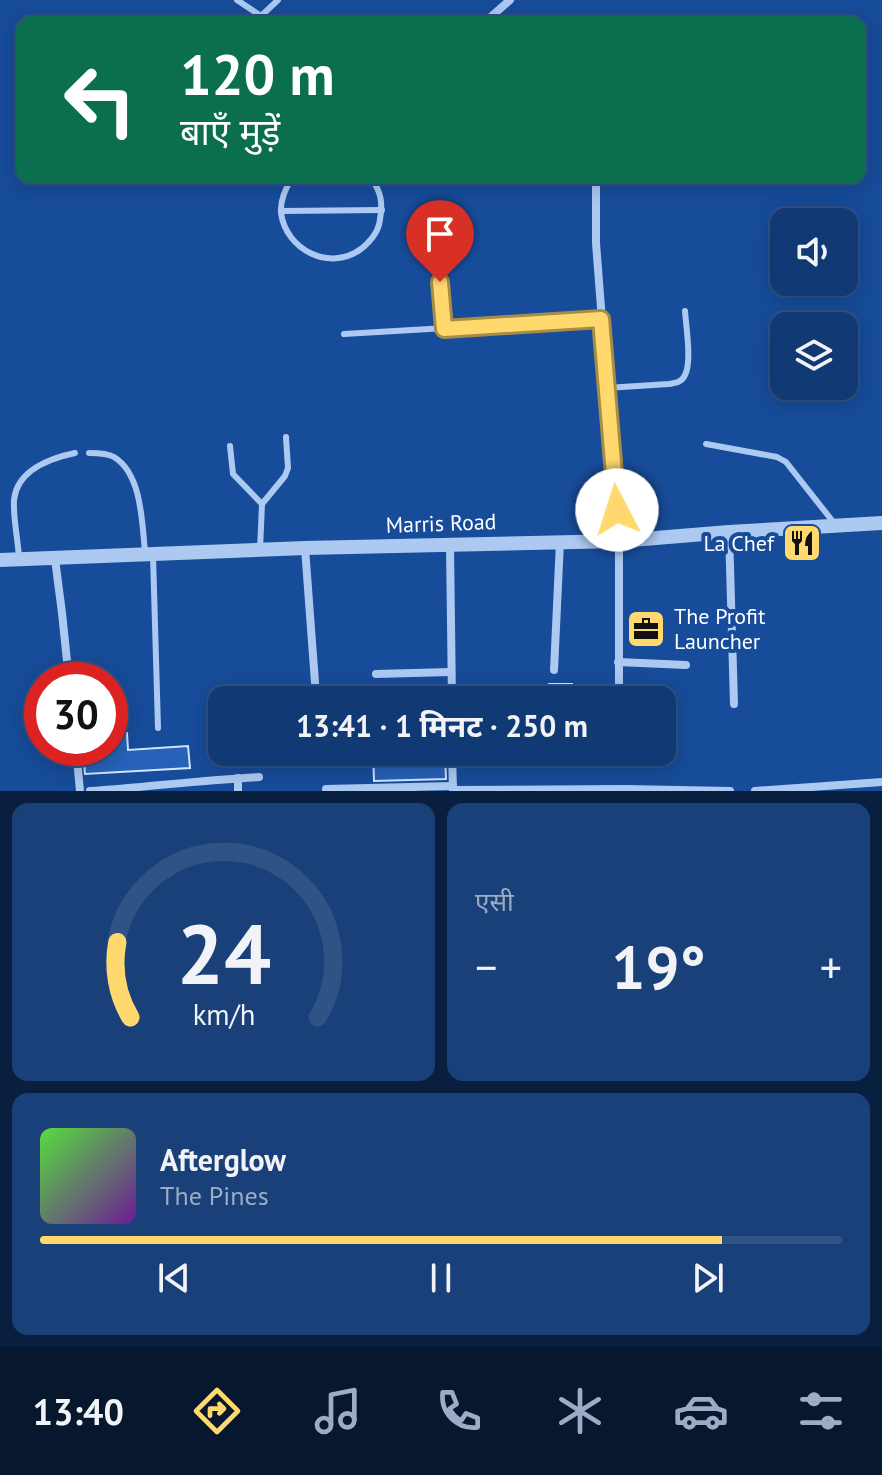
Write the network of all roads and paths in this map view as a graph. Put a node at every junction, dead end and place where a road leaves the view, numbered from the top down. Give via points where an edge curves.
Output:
1 (237, 0) edge
2 (278, 0) edge
3 (510, 0) edge
4 (261, 16) joint
5 (492, 16) edge
6 (289, 184) edge
7 (375, 184) edge
8 (596, 184) edge
9 (382, 210) junction
10 (436, 210) dead end
11 (281, 211) junction
12 (685, 311) dead end
13 (601, 319) junction
14 (444, 329) junction
15 (344, 334) dead end
16 (606, 388) junction
17 (286, 437) dead end
18 (706, 444) dead end
19 (230, 446) dead end
20 (75, 453) dead end
21 (89, 453) dead end
22 (262, 504) junction
23 (882, 523) edge
24 (836, 526) junction
25 (729, 532) junction
26 (619, 541) junction
27 (560, 542) junction
28 (450, 546) junction
29 (305, 548) junction
30 (260, 550) junction
31 (149, 555) junction
32 (19, 559) junction
33 (55, 559) junction
34 (0, 560) edge
35 (67, 662) edge
36 (618, 662) junction
37 (686, 665) dead end
38 (554, 670) dead end
39 (451, 672) junction
40 (376, 674) dead end
41 (315, 686) edge
42 (452, 686) edge
43 (619, 686) edge
44 (734, 704) dead end
45 (158, 728) dead end
46 (78, 766) edge
47 (452, 766) edge
48 (259, 777) dead end
49 (238, 778) junction
50 (882, 782) edge
51 (326, 789) dead end
52 (453, 789) edge
53 (80, 791) edge
54 (90, 791) edge
55 (238, 791) edge
56 (730, 791) edge
57 (755, 791) edge

1 - 4 lane
2 - 4 lane
3 - 5 street
6 - 11 lane
7 - 9 lane
8 - 13 street
9 - 11 lane
9 - 11 lane via 370,242 335,259 298,247 286,231
10 - 14 lane
12 - 16 lane via 684,378 669,384
13 - 14 lane
13 - 16 street
14 - 15 lane
16 - 26 street
17 - 22 lane via 288,468
18 - 24 lane via 786,462
19 - 22 lane via 233,474
20 - 32 lane via 40,465 21,482 14,500
21 - 31 lane via 114,457 127,470 136,487
22 - 30 lane
23 - 24 street, Marris Road
24 - 25 street, Marris Road
25 - 26 street, Marris Road
25 - 44 street
26 - 27 street, Marris Road
26 - 36 street
27 - 28 street, Marris Road
27 - 38 street
28 - 29 street, Marris Road
28 - 39 street
29 - 30 street, Marris Road
29 - 41 street
30 - 31 street, Marris Road
31 - 33 street, Marris Road
31 - 45 lane
32 - 33 street, Marris Road
32 - 34 street, Marris Road
33 - 35 street
36 - 37 street
36 - 43 street
39 - 40 street
39 - 42 street
46 - 53 street
47 - 52 street
48 - 49 street
49 - 54 street
49 - 55 street
50 - 57 street
51 - 52 street
52 - 56 street

